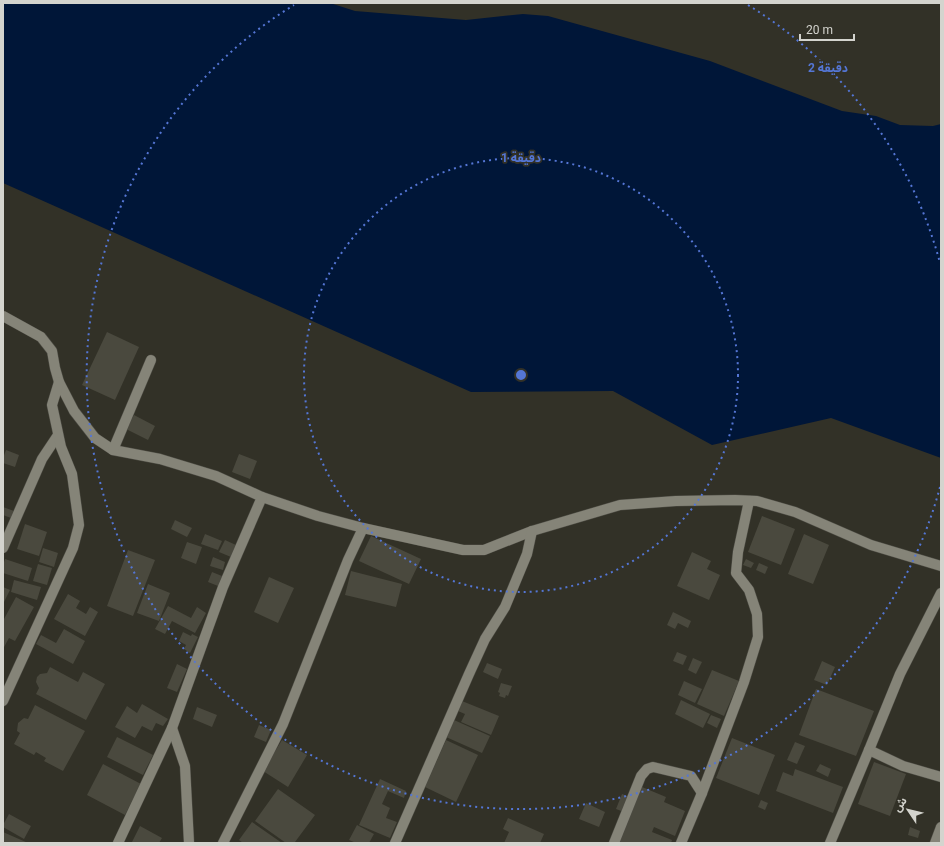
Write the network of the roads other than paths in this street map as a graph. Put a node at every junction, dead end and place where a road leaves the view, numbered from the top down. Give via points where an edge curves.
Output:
1 (3, 316) edge
2 (151, 360) dead end
3 (59, 382) junction
4 (58, 434) junction
5 (113, 450) junction
6 (262, 497) junction
7 (749, 501) junction
8 (363, 528) junction
9 (532, 531) junction
10 (3, 548) edge
11 (941, 566) edge
12 (941, 593) edge
13 (6, 686) edge
14 (3, 701) edge
15 (172, 728) junction
16 (870, 750) junction
17 (941, 777) edge
18 (702, 793) junction
19 (941, 827) edge
20 (118, 843) edge
21 (190, 843) edge
22 (224, 843) edge
23 (395, 843) edge
24 (614, 843) edge
25 (681, 843) edge
26 (830, 843) edge
27 (936, 843) edge

1 - 3 street via 41,337 52,351
2 - 5 street
3 - 4 street via 52,405
3 - 5 street via 74,411 95,438
4 - 10 street via 42,459
4 - 13 street via 72,474 79,525 73,548
5 - 6 street via 160,459 216,476
6 - 8 street
6 - 15 street via 223,587
7 - 9 street via 620,505
7 - 11 street via 795,512 871,545
7 - 18 street via 736,573 749,590 756,614 758,636 744,682
8 - 9 street via 463,550 484,550
8 - 22 street via 282,724
9 - 23 street via 527,554 505,607 485,639
12 - 16 street via 900,674
13 - 14 street
15 - 20 street
15 - 21 street via 185,766
16 - 17 street via 903,766
16 - 26 street
18 - 24 street via 691,776 653,767 647,769 641,776
18 - 25 street
19 - 27 street

